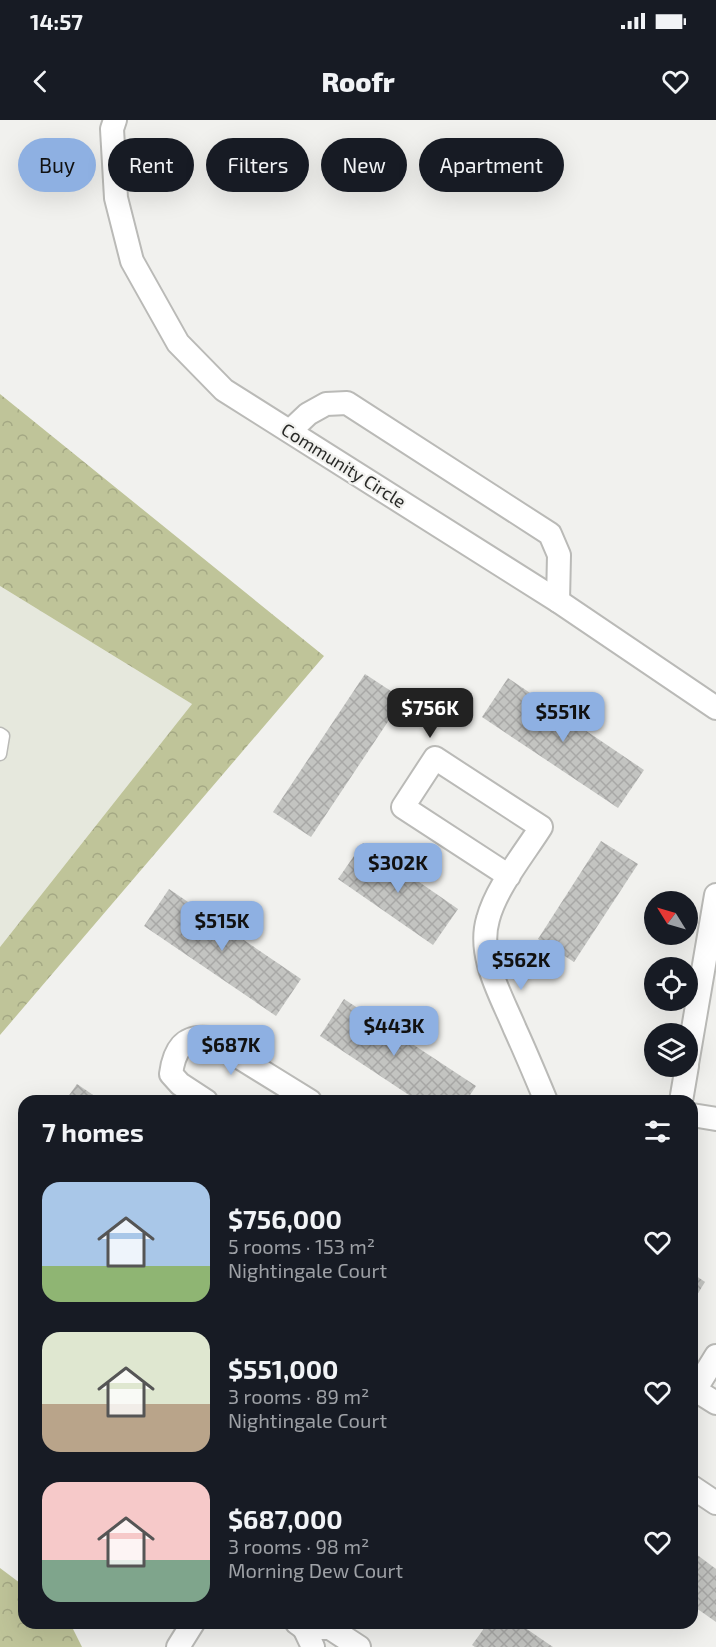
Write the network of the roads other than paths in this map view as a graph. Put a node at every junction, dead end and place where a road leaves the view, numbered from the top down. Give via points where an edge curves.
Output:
1 (115, 120) edge
2 (290, 431) junction
3 (558, 601) junction
4 (716, 708) edge
5 (0, 734) edge
6 (0, 754) edge
7 (509, 876) junction
8 (716, 895) edge
9 (694, 1023) edge
10 (685, 1077) edge
11 (197, 1095) edge
12 (300, 1095) edge
13 (543, 1095) edge
14 (682, 1095) edge
15 (698, 1116) edge
16 (716, 1119) edge
17 (716, 1356) edge
18 (698, 1383) edge
19 (698, 1394) edge
20 (716, 1403) edge
21 (698, 1491) edge
22 (716, 1503) edge
23 (190, 1629) edge
24 (325, 1629) edge
25 (332, 1629) edge
26 (304, 1633) edge
27 (178, 1647) edge
28 (359, 1647) edge

1 - 2 street, Community Circle via 112,129 116,198 132,261 166,322 178,343 224,390
2 - 3 street, Community Circle
2 - 3 street via 326,404 347,403 550,534 559,555
3 - 4 street, Community Circle
5 - 6 lane
7 - 7 street via 541,826 435,758 403,807
7 - 13 street via 489,916 486,943 495,983
8 - 9 street
10 - 14 street
11 - 12 street via 171,1074 172,1061 185,1041 196,1037 208,1038
15 - 16 street
17 - 18 street
19 - 20 street
21 - 22 street
23 - 27 street
24 - 26 street
25 - 28 street

